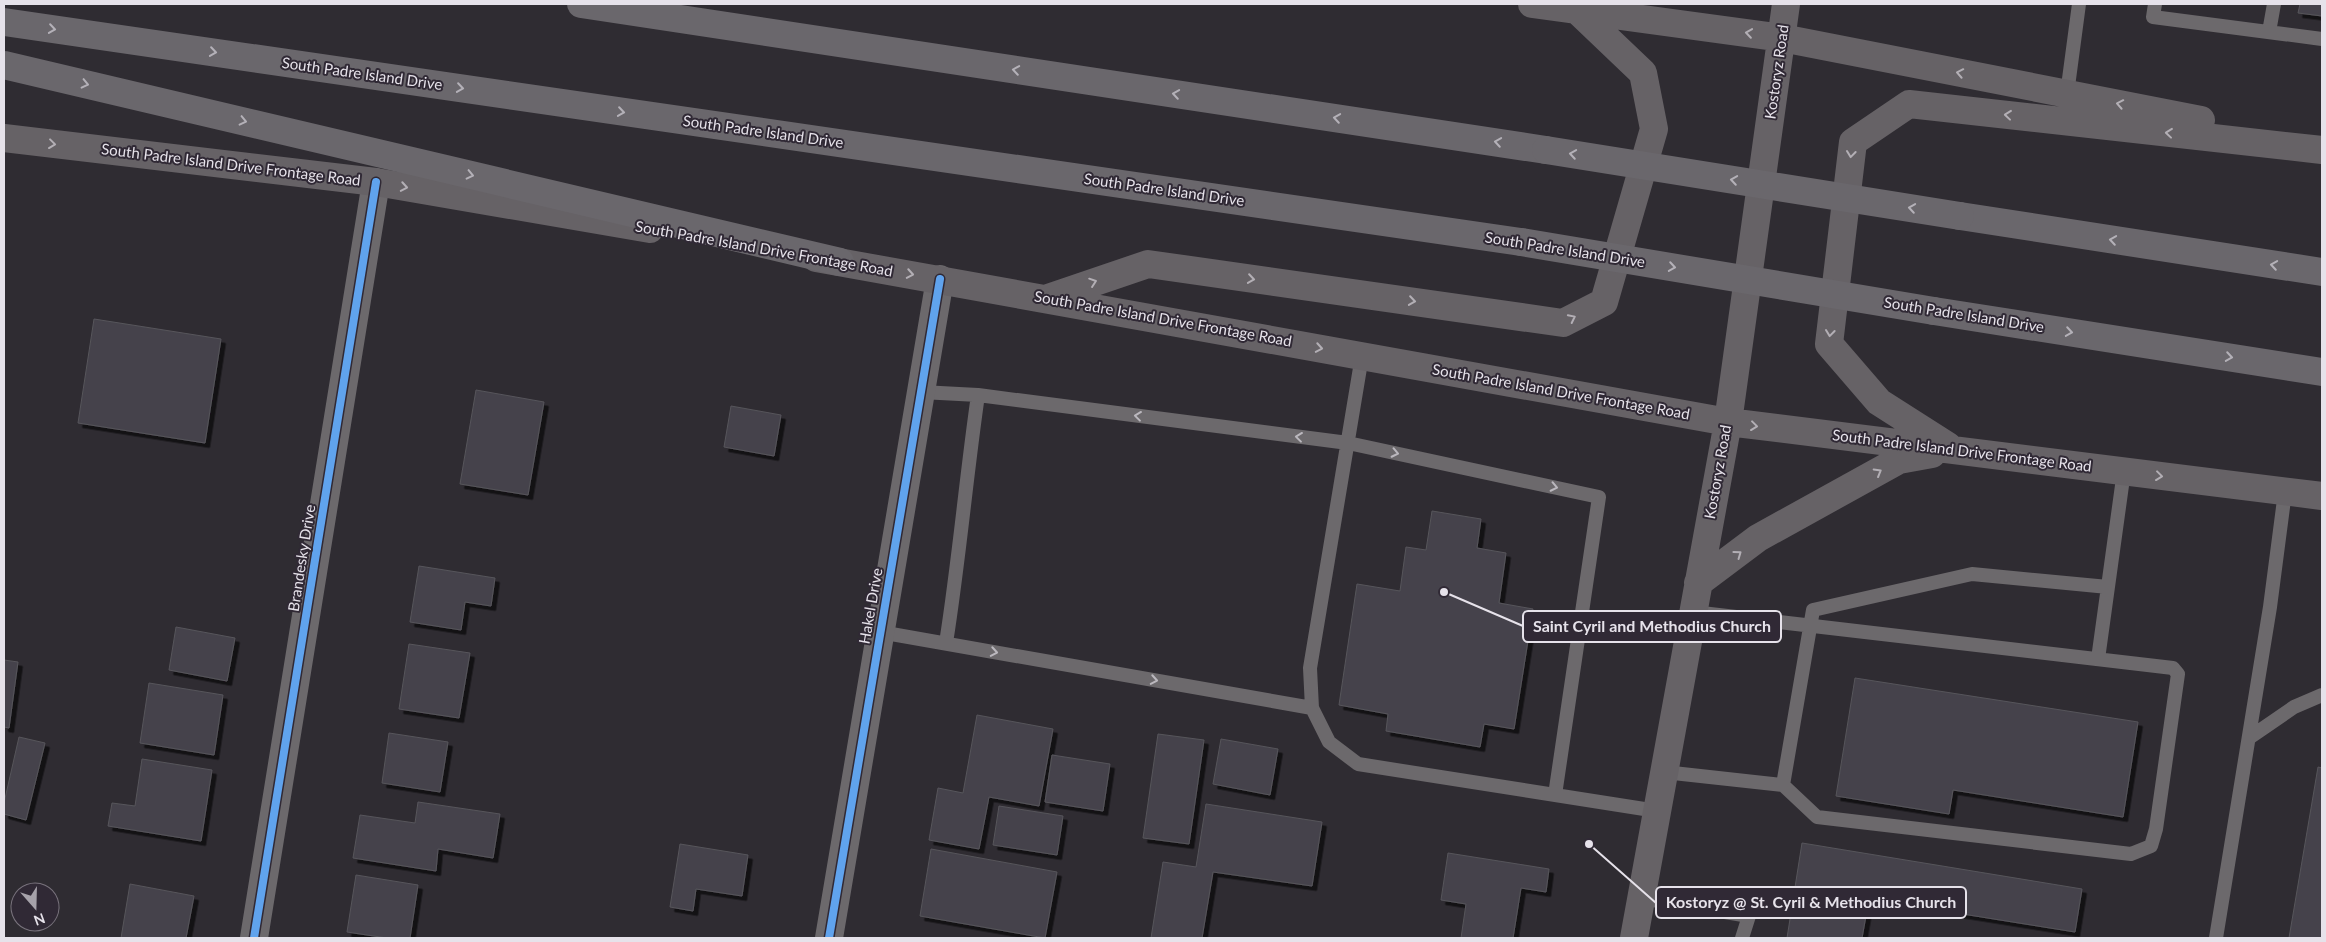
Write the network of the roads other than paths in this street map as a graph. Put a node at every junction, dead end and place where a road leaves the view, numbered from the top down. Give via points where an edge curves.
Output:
1 (581, 4) edge
2 (1786, 4) edge
3 (2079, 4) edge
4 (2155, 4) edge
5 (2274, 4) edge
6 (1556, 6) edge
7 (4, 22) edge
8 (2269, 32) junction
9 (1782, 38) junction
10 (2322, 39) edge
11 (4, 65) edge
12 (2067, 94) junction
13 (4, 138) edge
14 (2322, 144) edge
15 (2322, 150) edge
16 (376, 182) junction
17 (840, 262) junction
18 (2322, 272) edge
19 (940, 279) junction
20 (1047, 298) junction
21 (1362, 356) junction
22 (2322, 372) edge
23 (921, 392) junction
24 (978, 395) junction
25 (1728, 422) junction
26 (1348, 443) junction
27 (1956, 450) junction
28 (2124, 471) junction
29 (2285, 492) junction
30 (2322, 496) edge
31 (1698, 583) junction
32 (2108, 587) junction
33 (1693, 612) junction
34 (1810, 626) junction
35 (880, 632) junction
36 (946, 643) junction
37 (2098, 659) junction
38 (2322, 695) edge
39 (1312, 708) junction
40 (2249, 738) junction
41 (1664, 772) junction
42 (1782, 786) junction
43 (1555, 795) junction
44 (1656, 811) junction
45 (1641, 898) junction
46 (254, 938) edge
47 (829, 938) edge
48 (1634, 938) edge
49 (1742, 938) edge
50 (2216, 938) edge

18 -> 1 highway, bridge via 1546,150
2 - 9 main road, Kostoryz Road
3 - 12 lane
4 - 8 lane via 2153,17
5 - 8 lane
9 -> 6 main road
20 -> 6 main road via 1148,264 1563,323 1604,302 1654,129 1642,73
7 -> 22 highway, South Padre Island Drive, bridge via 1520,242
8 - 10 lane
12 -> 9 main road
9 - 25 main road, Kostoryz Road
11 -> 17 highway
14 -> 12 main road
13 -> 16 main road, South Padre Island Drive Frontage Road
15 -> 27 main road via 1909,104 1853,142 1829,344 1879,402
16 -> 17 main road, South Padre Island Drive Frontage Road
16 - 46 street, Brandesky Drive
17 -> 19 main road, South Padre Island Drive Frontage Road
19 - 20 main road, South Padre Island Drive Frontage Road
19 - 23 street, Hakel Drive
20 -> 21 main road, South Padre Island Drive Frontage Road
21 - 25 main road, South Padre Island Drive Frontage Road
21 - 26 lane
23 - 24 lane
23 - 35 street, Hakel Drive
26 -> 24 lane
24 - 36 lane via 966,479 959,565
25 -> 27 main road, South Padre Island Drive Frontage Road
25 - 31 main road, Kostoryz Road
26 - 39 lane via 1310,668
26 -> 43 lane via 1599,497
27 - 28 main road, South Padre Island Drive Frontage Road
31 -> 27 main road via 1758,538 1899,460
28 -> 29 main road, South Padre Island Drive Frontage Road
28 - 32 lane
29 - 30 main road, South Padre Island Drive Frontage Road
29 - 40 lane
31 - 33 main road, Kostoryz Road
32 - 34 lane via 1972,574 1813,610
32 - 37 lane
33 - 34 lane
33 - 41 main road, Kostoryz Road
34 - 37 lane
34 - 42 lane
35 - 36 lane
35 - 47 street, Hakel Drive
36 -> 39 lane
37 - 42 lane via 2173,668 2178,674 2151,846 2131,854 1817,816
38 - 40 lane via 2294,706
39 - 43 lane via 1329,742 1358,764
40 - 50 lane
41 - 42 lane
41 - 44 main road, Kostoryz Road
43 - 44 lane
44 - 45 main road, Kostoryz Road
45 - 48 main road, Kostoryz Road
45 - 49 lane via 1749,916

